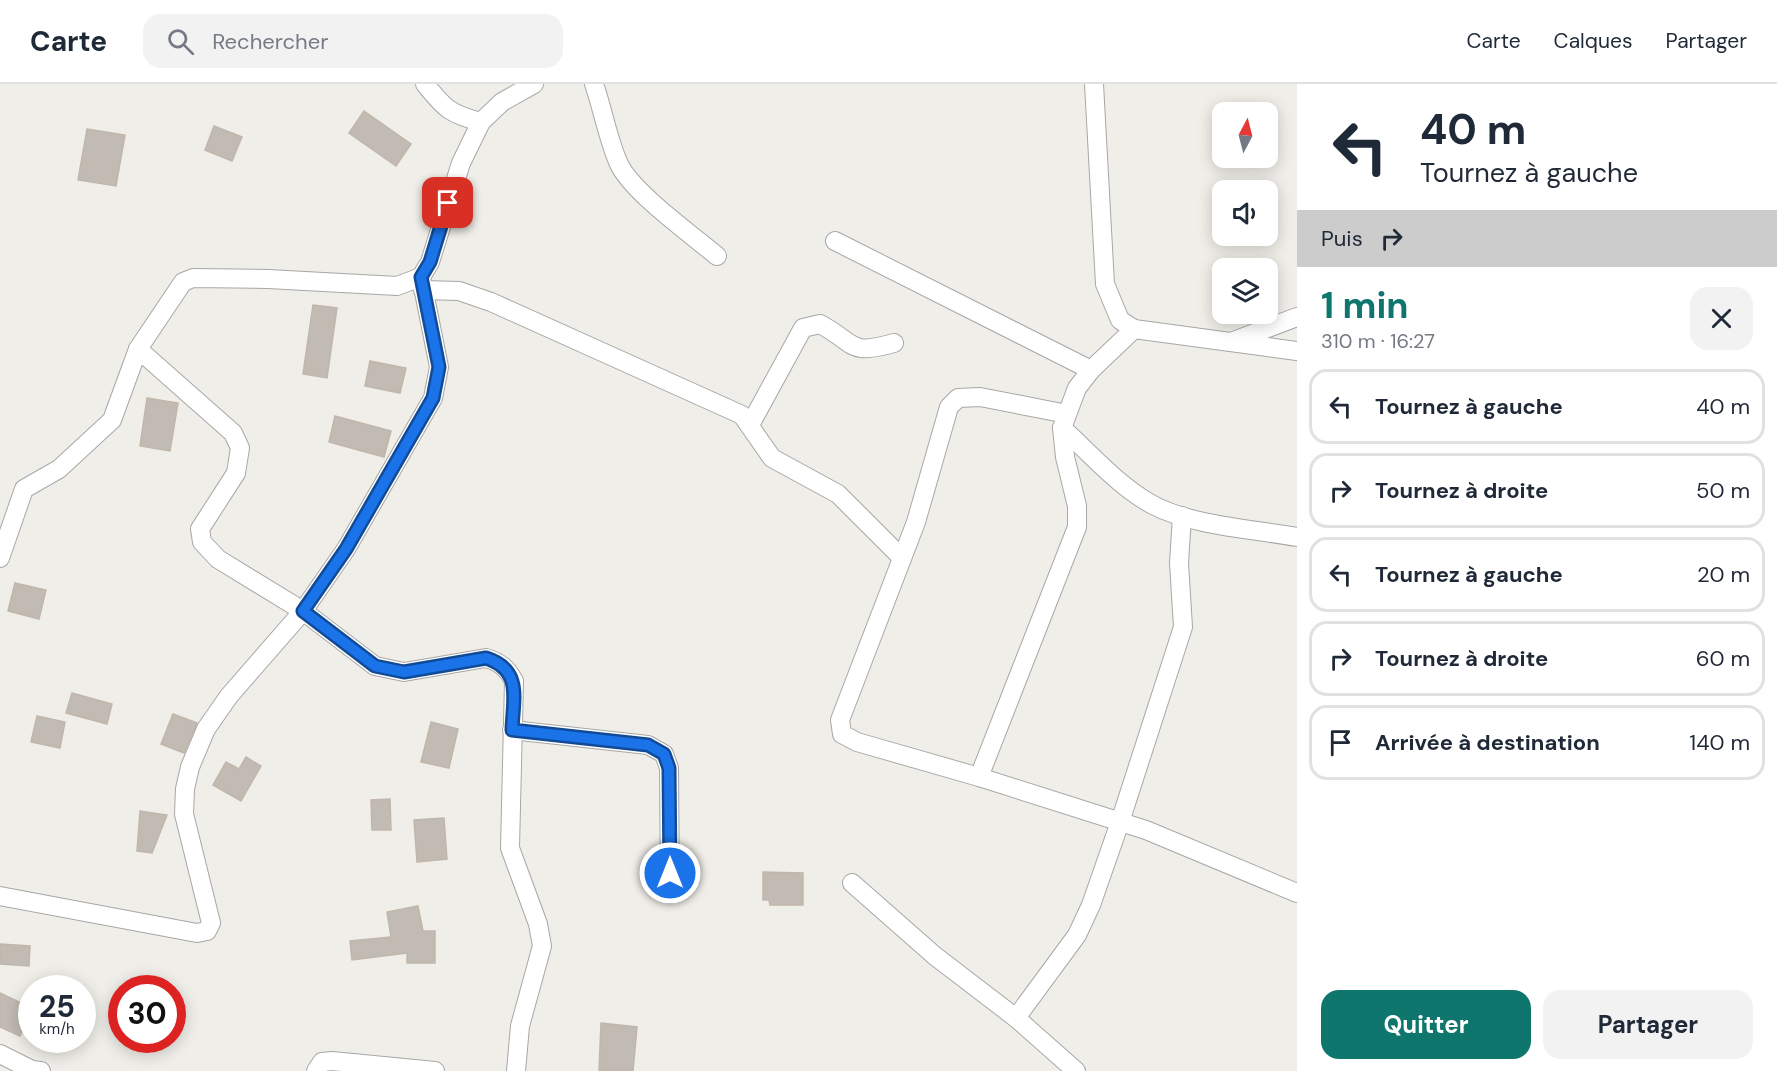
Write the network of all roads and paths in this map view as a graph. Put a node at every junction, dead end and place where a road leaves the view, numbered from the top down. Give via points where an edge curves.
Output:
1 (425, 84) edge
2 (534, 84) edge
3 (594, 84) edge
4 (1094, 84) edge
5 (481, 122) junction
6 (835, 241) dead end
7 (717, 256) dead end
8 (422, 283) junction
9 (1297, 317) edge
10 (1134, 329) junction
11 (894, 343) dead end
12 (1229, 343) junction
13 (138, 349) junction
14 (1297, 351) edge
15 (1091, 370) junction
16 (1064, 421) junction
17 (750, 425) junction
18 (1182, 516) junction
19 (1297, 537) edge
20 (0, 558) edge
21 (902, 558) junction
22 (303, 611) junction
23 (512, 730) junction
24 (978, 777) junction
25 (1120, 822) junction
26 (852, 883) dead end
27 (1297, 893) edge
28 (670, 894) dead end
29 (0, 896) edge
30 (1016, 1018) junction
31 (0, 1054) edge
32 (40, 1071) edge
33 (316, 1071) edge
34 (435, 1071) edge
35 (516, 1071) edge
36 (1076, 1071) edge

1 - 5 street via 455,115
2 - 5 street via 502,102
3 - 7 street via 620,165 660,208
4 - 10 street via 1105,284 1120,320
5 - 8 street via 460,163
6 - 15 street
8 - 13 street via 397,286 193,278 178,287
8 - 17 street via 490,302 742,415
8 - 22 street via 439,367 433,398 346,549
9 - 12 street
10 - 12 street
10 - 15 street
11 - 17 street via 868,350 851,346 820,324 803,328
12 - 14 street
13 - 20 street via 112,420 59,469 24,489
13 - 22 street via 233,433 240,448 236,473 200,529 202,542 218,559
15 - 16 street via 1077,388
16 - 18 street via 1137,495
16 - 21 street via 980,397 958,398 949,407
16 - 24 street via 1065,457 1077,506 1077,527
17 - 21 street via 772,458 838,494
18 - 19 street
18 - 25 street via 1179,563 1183,627
21 - 24 street via 840,720 842,734 857,742
22 - 23 street via 375,666 388,670 404,672 486,658 498,661 514,681
22 - 29 street via 229,696 206,729 190,767 184,814 211,923 207,931 197,933
23 - 28 street via 648,745 664,754 669,768
23 - 35 street via 510,848 538,924 542,946 519,1026
24 - 25 street
25 - 27 street via 1183,844
25 - 30 street via 1077,935
26 - 30 street via 935,956
30 - 36 street
31 - 32 street
33 - 34 street via 322,1062 332,1060

